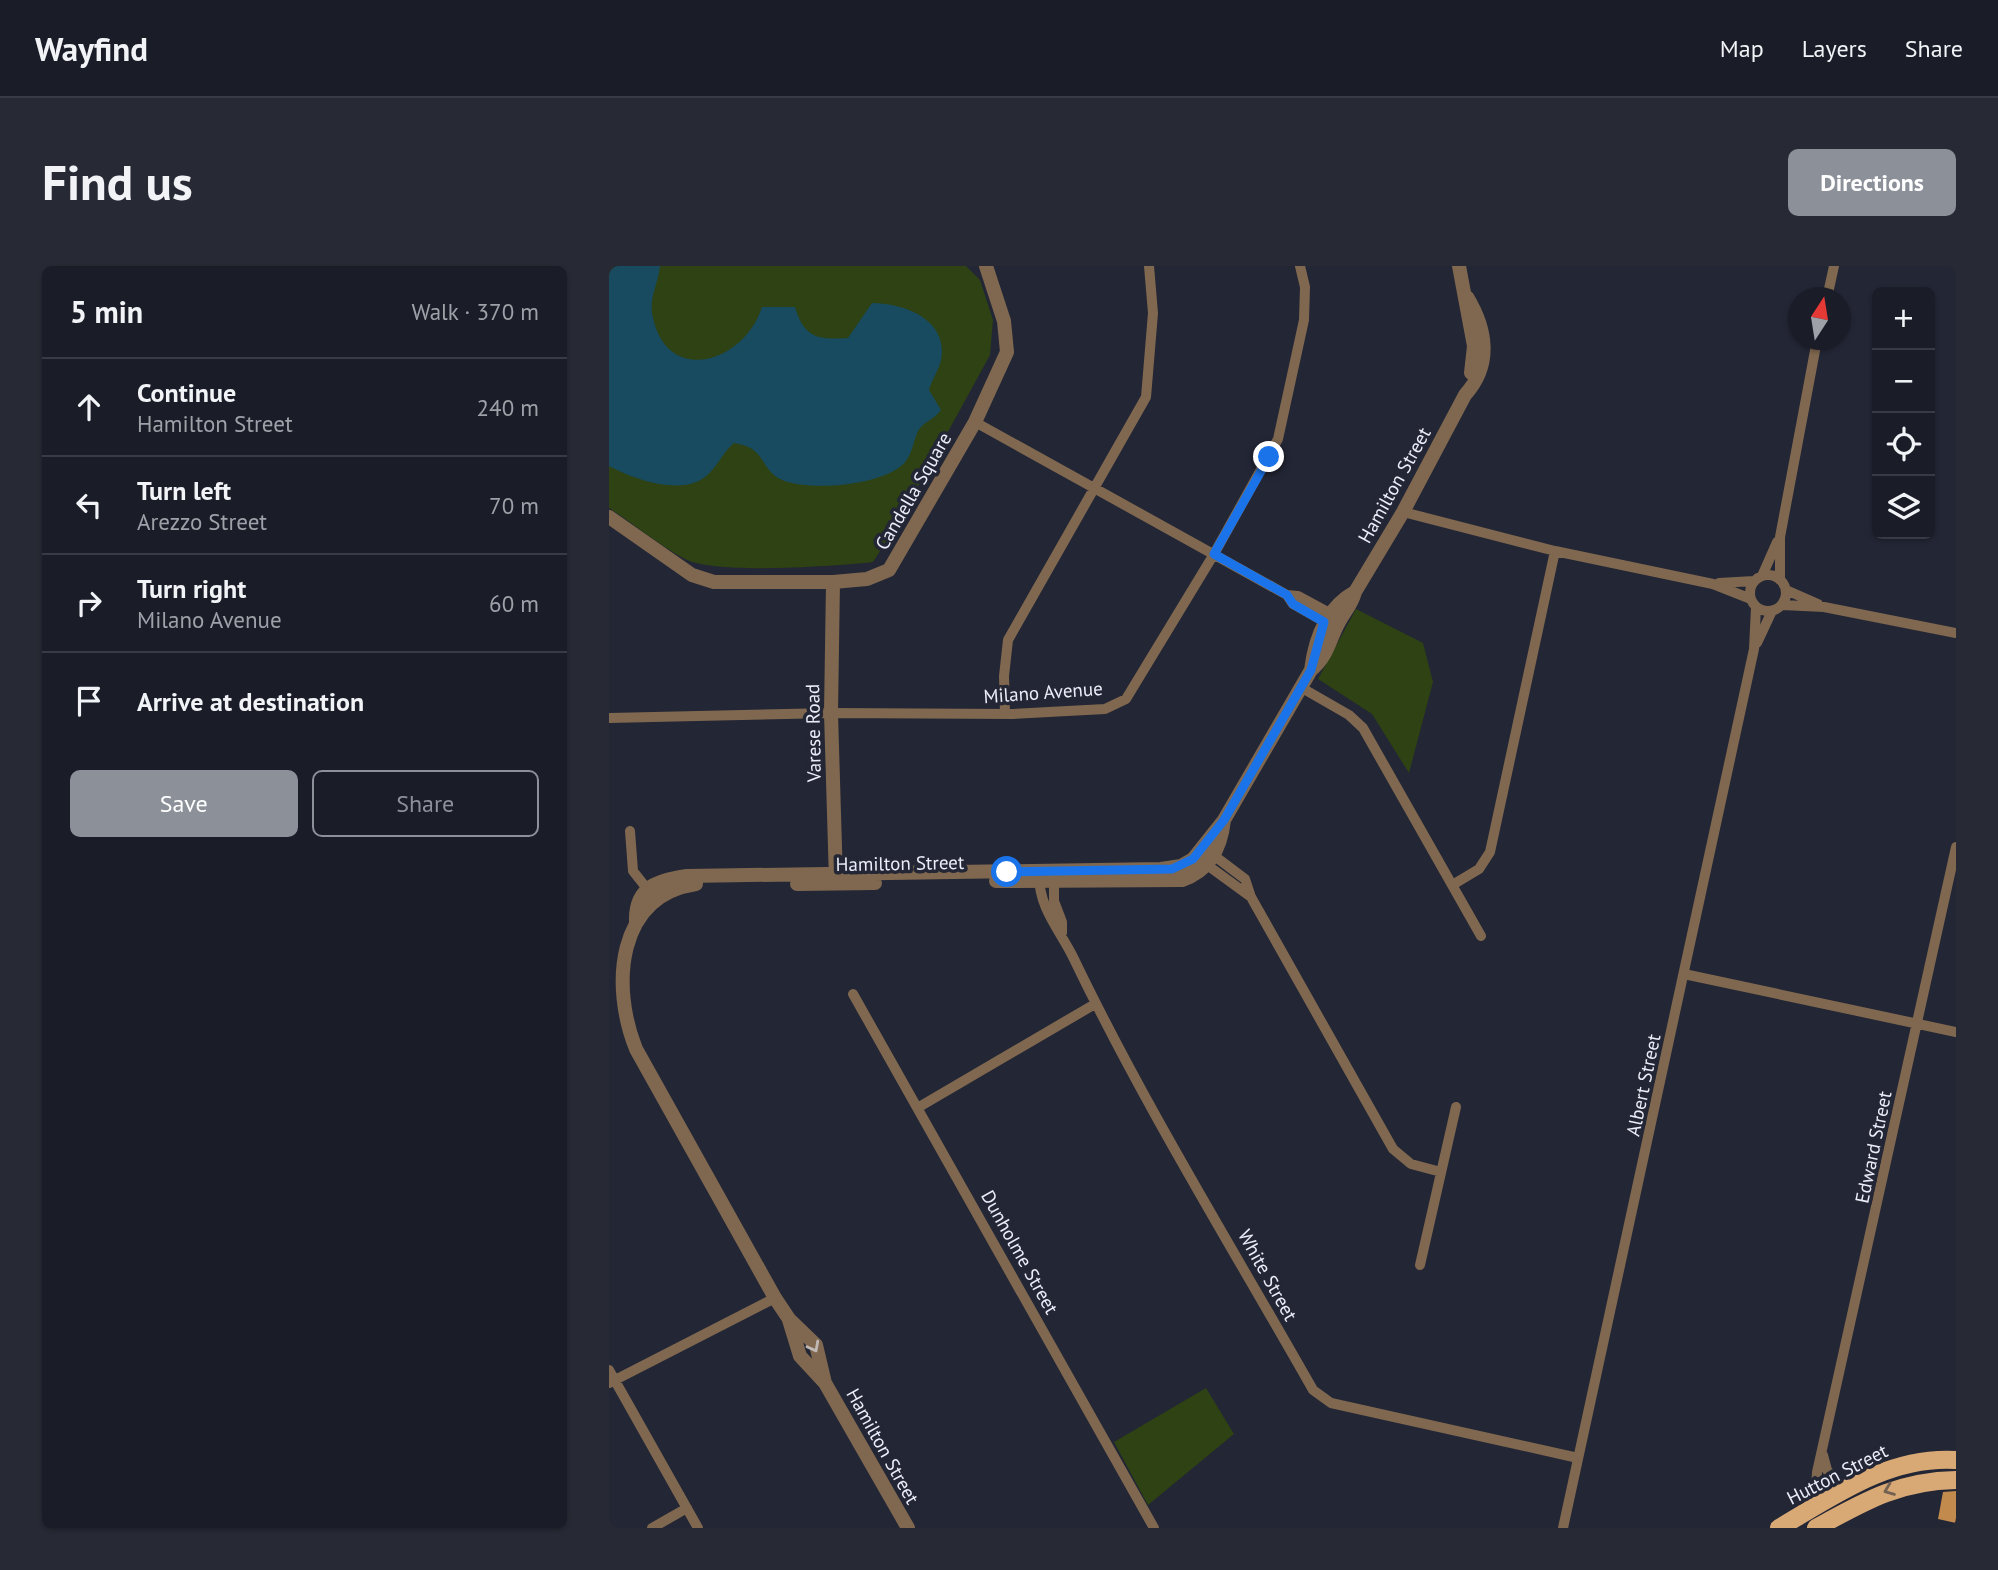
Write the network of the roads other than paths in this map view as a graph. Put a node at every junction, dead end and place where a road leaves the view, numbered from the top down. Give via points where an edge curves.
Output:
1 (986, 266) edge
2 (1149, 266) edge
3 (1300, 266) edge
4 (1459, 266) edge
5 (1834, 266) edge
6 (1829, 287) edge
7 (1815, 350) edge
8 (975, 422) junction
9 (1095, 487) junction
10 (1403, 512) junction
11 (609, 517) edge
12 (1780, 537) junction
13 (1555, 551) junction
14 (1214, 554) junction
15 (1758, 579) junction
16 (833, 582) junction
17 (1713, 583) junction
18 (1783, 585) junction
19 (1753, 603) junction
20 (1824, 607) junction
21 (1777, 608) junction
22 (1332, 621) junction
23 (1956, 633) edge
24 (1754, 649) junction
25 (1302, 688) junction
26 (831, 713) junction
27 (1005, 715) junction
28 (609, 718) edge
29 (630, 831) dead end
30 (1956, 847) edge
31 (1206, 855) junction
32 (1047, 877) junction
33 (836, 879) junction
34 (1454, 884) junction
35 (652, 895) junction
36 (1481, 936) dead end
37 (1684, 975) junction
38 (853, 994) dead end
39 (1095, 1003) junction
40 (1918, 1026) junction
41 (1956, 1032) edge
42 (919, 1107) junction
43 (1456, 1107) dead end
44 (1441, 1172) junction
45 (1420, 1265) dead end
46 (775, 1297) junction
47 (611, 1378) edge
48 (1823, 1455) junction
49 (1578, 1458) junction
50 (1956, 1460) edge
51 (1956, 1480) edge
52 (1842, 1491) junction
53 (1815, 1507) junction
54 (687, 1508) junction
55 (652, 1528) edge
56 (698, 1528) edge
57 (908, 1528) edge
58 (1154, 1528) edge
59 (1563, 1528) edge
60 (1779, 1528) edge
61 (1816, 1528) edge

1 - 8 street, Candella Square via 1004,321 1007,352
2 - 9 street via 1153,313 1150,388
3 - 14 street, Milano Avenue via 1304,320 1282,429
4 - 10 street, Hamilton Street via 1475,358 1465,395
5 - 6 street
7 - 12 street
8 - 9 street
8 - 16 street, Candella Square via 889,570 867,579
9 - 14 street
9 - 27 street via 1008,640
10 - 13 street
10 - 22 street, Hamilton Street via 1351,606
11 - 16 street, Candella Square via 692,575 714,582
12 - 15 street
12 - 18 street
13 - 17 street
13 - 34 street via 1490,852 1479,869
14 - 22 street via 1287,595 1293,604
14 - 27 street, Milano Avenue via 1126,699 1105,709
15 - 17 street
15 - 18 street
15 - 19 street, Albert Street
16 - 26 street, Varese Road
17 - 19 street
18 - 20 street
18 - 21 street, Albert Street
19 - 21 street
19 - 24 street, Albert Street
20 - 21 street
20 - 23 street
21 - 24 street, Albert Street
22 - 25 street, Hamilton Street via 1324,660 1311,670
24 - 37 street, Albert Street
25 - 31 street, Hamilton Street via 1224,820 1223,834
25 - 34 street via 1363,728
26 - 27 street, Milano Avenue
26 - 28 street, Milano Avenue
26 - 33 street, Varese Road
29 - 35 street via 633,872
30 - 40 street, Edward Street
31 - 32 street, Hamilton Street via 1193,877 1172,882
31 - 44 street via 1245,879 1393,1149 1411,1164
32 - 33 street, Hamilton Street
32 - 39 street, White Street via 1062,933
33 - 35 street, Hamilton Street via 742,880
34 - 36 street
35 - 46 street, Hamilton Street via 636,921 623,963 627,1026
37 - 40 street
37 - 49 street, Albert Street
38 - 42 street, Dunholme Street
39 - 42 street
39 - 49 street, White Street via 1313,1391 1331,1403
40 - 41 street
40 - 48 street, Edward Street
42 - 58 street, Dunholme Street
43 - 44 street
44 - 45 street
46 - 47 street
46 - 57 street, Hamilton Street via 789,1319 800,1356 825,1383
47 - 54 street
48 - 52 street via 1827,1471
48 - 53 street, Edward Street
49 - 59 street, Albert Street
50 - 52 main road, Hutton Street via 1915,1461
51 -> 61 main road, Hutton Street via 1897,1487
52 - 53 main road, Hutton Street
53 - 60 main road, Hutton Street
54 - 55 street
54 - 56 street

